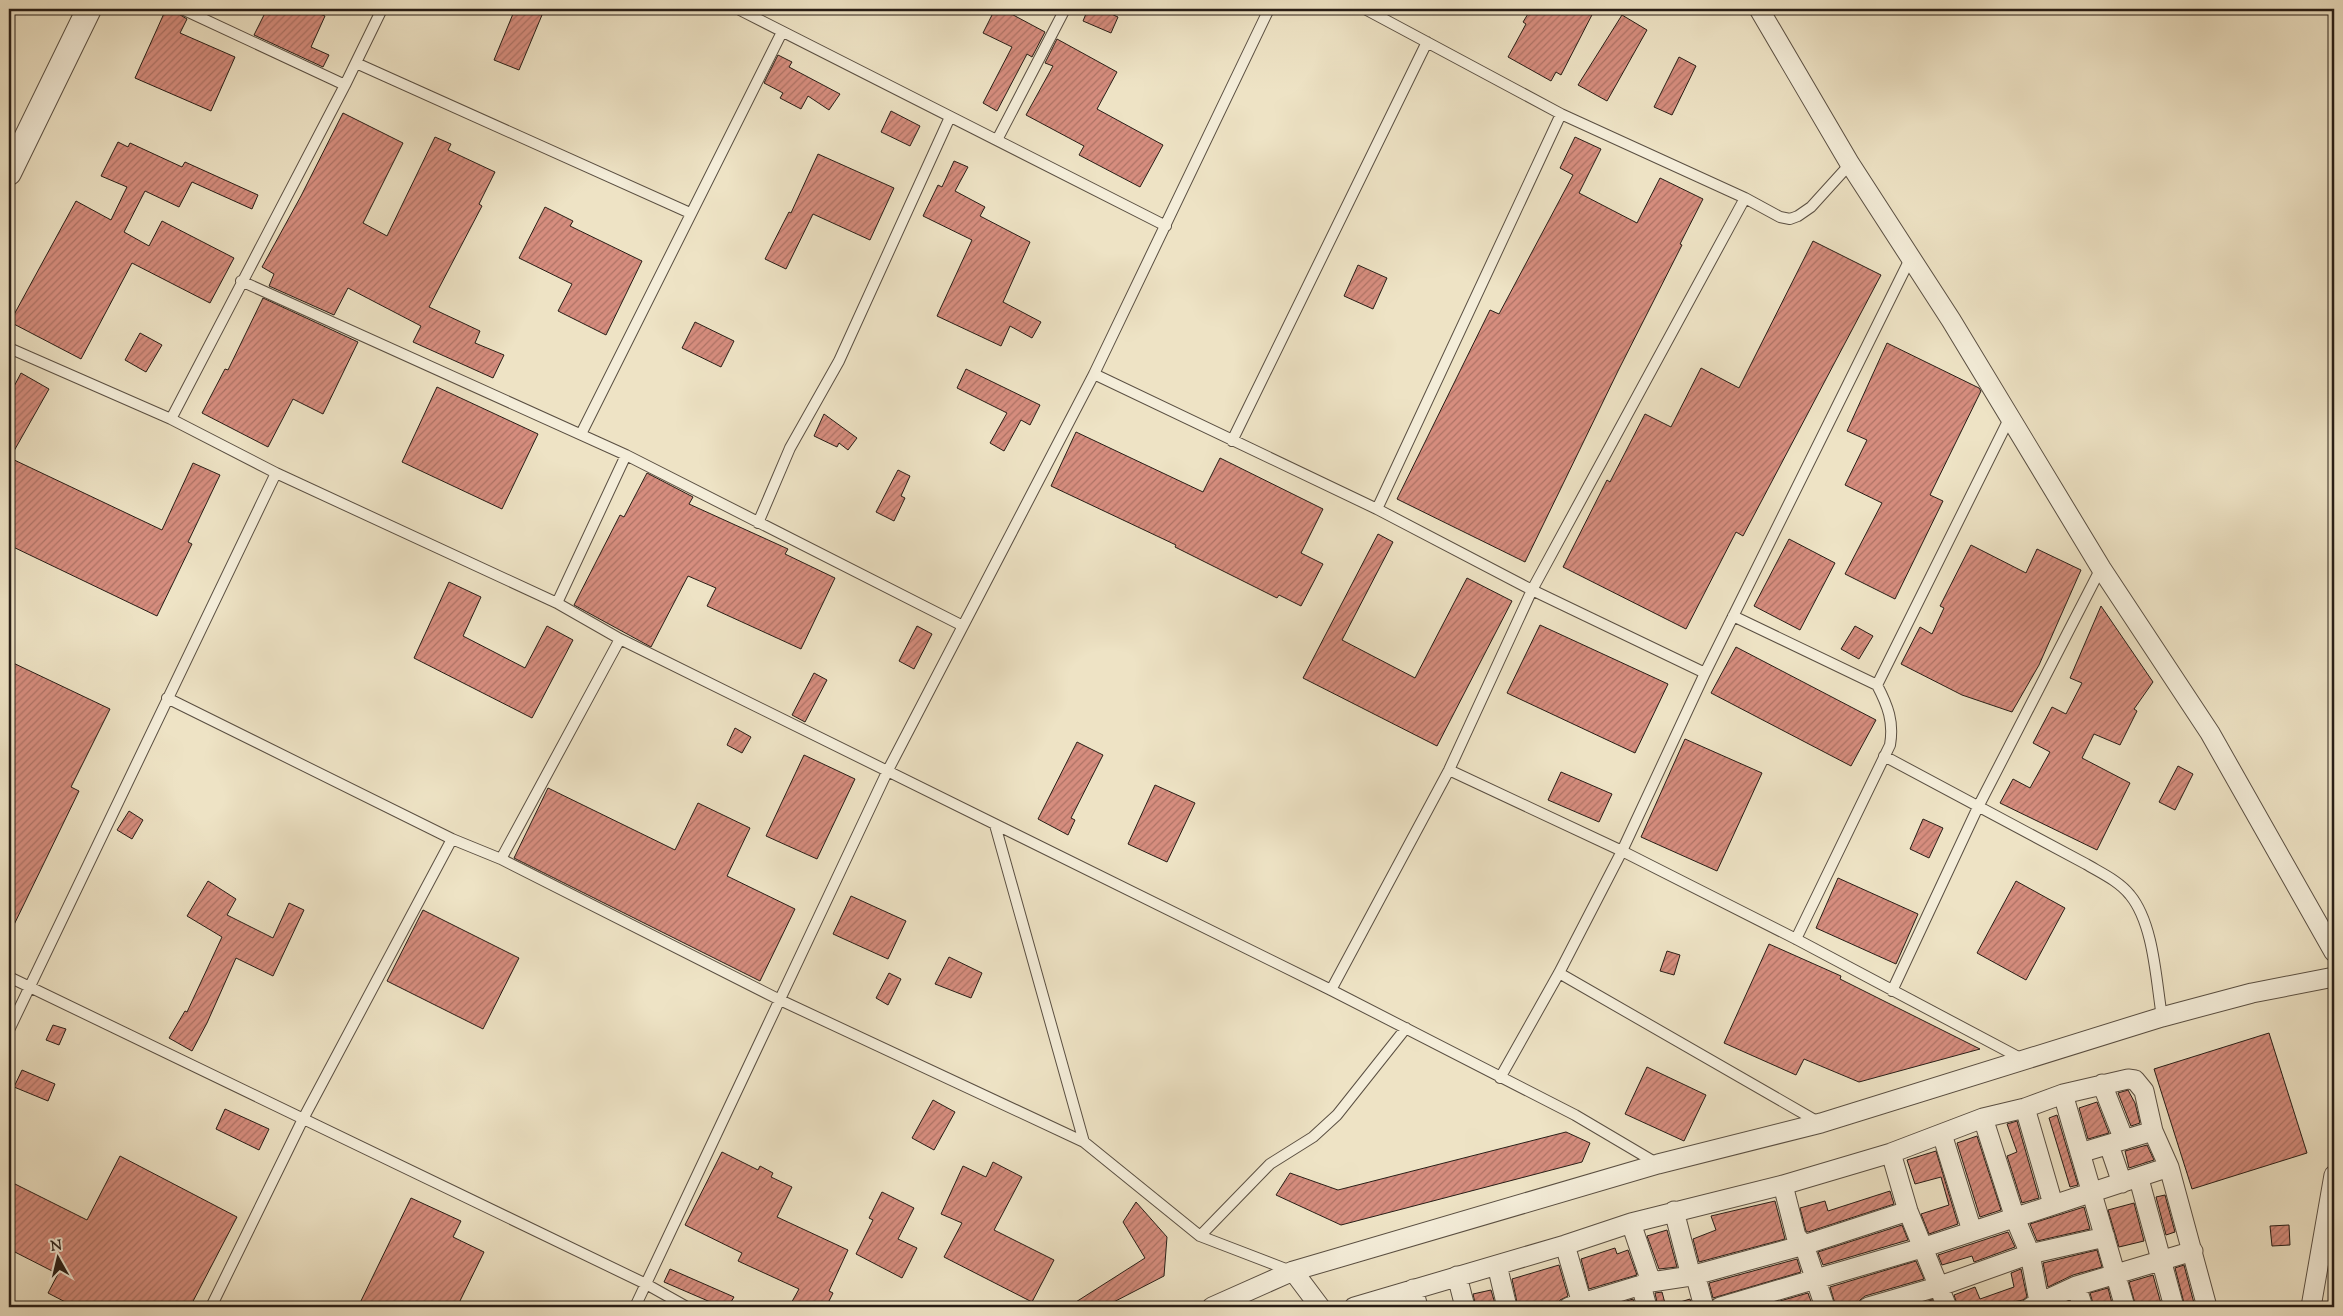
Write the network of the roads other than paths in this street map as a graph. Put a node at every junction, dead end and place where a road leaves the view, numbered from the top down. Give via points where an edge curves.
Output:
1 (88, 9) edge
2 (182, 9) edge
3 (382, 9) edge
4 (738, 9) edge
5 (1065, 9) edge
6 (1269, 9) edge
7 (1365, 9) edge
8 (1758, 10) edge
9 (782, 32) junction
10 (1427, 42) junction
11 (356, 62) junction
12 (345, 85) junction
13 (1561, 114) junction
14 (950, 117) junction
15 (997, 140) junction
16 (1850, 164) junction
17 (9, 174) edge
18 (1745, 198) junction
19 (690, 213) junction
20 (1166, 226) junction
21 (1911, 258) junction
22 (241, 281) junction
23 (9, 348) edge
24 (1094, 374) junction
25 (2010, 417) junction
26 (172, 419) junction
27 (581, 434) junction
28 (1232, 441) junction
29 (626, 455) junction
30 (276, 473) junction
31 (1377, 510) junction
32 (758, 524) junction
33 (2101, 568) junction
34 (1532, 590) junction
35 (558, 604) junction
36 (1733, 616) junction
37 (963, 626) junction
38 (620, 639) junction
39 (1705, 673) junction
40 (1877, 685) junction
41 (167, 698) junction
42 (1884, 756) junction
43 (1449, 770) junction
44 (887, 772) junction
45 (1978, 807) junction
46 (994, 825) junction
47 (452, 839) junction
48 (1622, 852) junction
49 (501, 860) junction
50 (1796, 939) junction
51 (2334, 952) edge
52 (1559, 973) junction
53 (9, 977) edge
54 (2334, 977) edge
55 (30, 988) junction
56 (1331, 990) junction
57 (1892, 991) junction
58 (780, 1000) junction
59 (2162, 1017) junction
60 (1406, 1028) junction
61 (9, 1030) edge
62 (2024, 1060) junction
63 (1500, 1078) junction
64 (2102, 1084) junction
65 (2063, 1094) junction
66 (2026, 1108) junction
67 (1983, 1118) junction
68 (303, 1119) junction
69 (1821, 1123) junction
70 (2153, 1131) junction
71 (1942, 1134) junction
72 (1084, 1142) junction
73 (2117, 1143) junction
74 (2080, 1152) junction
75 (1891, 1153) junction
76 (1658, 1164) junction
77 (2169, 1167) junction
78 (2334, 1175) edge
79 (2130, 1181) junction
80 (1783, 1185) junction
81 (2092, 1191) junction
82 (2053, 1204) junction
83 (1908, 1211) junction
84 (1674, 1212) junction
85 (2015, 1218) junction
86 (1631, 1223) junction
87 (1972, 1231) junction
88 (1200, 1236) junction
89 (2105, 1237) junction
90 (1565, 1245) junction
91 (1804, 1245) junction
92 (1922, 1248) junction
93 (2192, 1251) junction
94 (2030, 1254) junction
95 (2163, 1262) junction
96 (1496, 1265) junction
97 (1293, 1271) junction
98 (2116, 1274) junction
99 (1457, 1276) junction
100 (1691, 1276) junction
101 (1816, 1280) junction
102 (1646, 1283) junction
103 (646, 1284) junction
104 (1940, 1286) junction
105 (2076, 1286) junction
106 (1413, 1289) junction
107 (1578, 1306) edge
108 (2036, 1306) edge
109 (211, 1307) edge
110 (635, 1307) edge
111 (687, 1307) edge
112 (1212, 1307) edge
113 (1320, 1307) edge
114 (1354, 1307) edge
115 (1418, 1307) edge
116 (1465, 1307) edge
117 (1507, 1307) edge
118 (1647, 1307) edge
119 (1704, 1307) edge
120 (1720, 1307) edge
121 (1824, 1307) edge
122 (1868, 1307) edge
123 (1947, 1307) edge
124 (2083, 1307) edge
125 (2125, 1307) edge
126 (2174, 1307) edge
127 (2207, 1307) edge
128 (2311, 1307) edge

1 - 17 street
2 - 12 lane
3 - 11 lane
4 - 9 lane
5 - 15 lane
6 - 20 lane
7 - 10 lane
8 - 16 street
9 - 14 lane
9 - 19 lane
10 - 13 lane
10 - 28 lane
11 - 12 lane
11 - 19 lane
12 - 22 lane
13 - 18 lane
13 - 31 lane
14 - 15 lane
14 - 32 lane via 839,361 790,448
15 - 20 lane
16 - 18 lane via 1811,207 1790,219
16 - 21 street
18 - 34 lane
19 - 27 lane
20 - 24 lane
21 - 25 street
21 - 36 lane
22 - 26 lane
22 - 27 lane
23 - 26 lane
24 - 28 lane
24 - 37 lane
25 - 33 street
25 - 40 lane
26 - 30 lane
27 - 29 lane
28 - 31 lane
29 - 32 lane
29 - 35 lane
30 - 35 lane
30 - 41 lane
31 - 34 lane
32 - 37 lane
33 - 45 lane
33 - 51 street via 2210,733
34 - 39 lane
34 - 43 lane
35 - 38 lane
36 - 39 lane
36 - 40 lane
37 - 44 lane
38 - 44 lane
38 - 49 lane
39 - 48 lane
40 - 42 lane via 1888,704 1892,723 1890,745
41 - 47 lane
41 - 55 lane
42 - 45 lane
42 - 50 lane
43 - 48 lane
43 - 56 lane
44 - 46 lane
44 - 58 lane
45 - 57 lane
45 - 59 lane via 2086,864 2131,895 2144,920
46 - 56 lane
46 - 72 lane
47 - 49 lane
47 - 68 lane
48 - 50 lane
48 - 52 lane
49 - 58 lane
50 - 57 lane
52 - 63 lane
52 - 69 lane
53 - 55 lane
54 - 59 street via 2252,993
55 - 61 lane
55 - 68 lane
56 - 60 lane
57 - 62 lane
58 - 72 lane
58 - 103 lane
59 - 62 street
60 - 63 lane
60 - 88 lane via 1338,1115 1270,1164
62 - 69 street
63 - 76 lane via 1574,1115
64 - 65 street
64 - 70 street via 2135,1080 2144,1091
64 - 73 street
65 - 66 street
65 - 74 street
66 - 67 street
66 - 82 street
67 - 71 street
67 - 85 street
68 - 103 lane
68 - 109 lane
69 - 76 street
70 - 73 street
70 - 77 street
71 - 75 street
71 - 87 street
72 - 88 lane
73 - 74 street
73 - 79 street
74 - 81 street
75 - 80 street
75 - 83 street
76 - 97 street
77 - 79 street
77 - 93 street
78 - 128 street
79 - 81 street
79 - 95 street
80 - 84 street
80 - 91 street via 1796,1236
81 - 82 street
81 - 89 street
82 - 85 street
83 - 91 street
83 - 92 street
84 - 86 street
84 - 100 street
85 - 87 street
85 - 94 street
86 - 90 street
86 - 102 street
87 - 92 street
88 - 97 lane
89 - 94 street
89 - 98 street
90 - 96 street
90 - 107 street
91 - 100 street
91 - 101 street
92 - 101 street
92 - 104 street
93 - 95 street
93 - 127 street
94 - 104 street
94 - 108 street
95 - 98 street
95 - 126 street
96 - 99 street
96 - 117 street
97 - 112 street
97 - 113 street
98 - 105 street
98 - 125 street
99 - 106 street
99 - 116 street
100 - 102 street
100 - 119 street via 1697,1281
101 - 120 street
101 - 121 street
102 - 107 street
102 - 118 street
103 - 110 lane
103 - 111 lane
104 - 122 street
104 - 123 street
105 - 108 street
105 - 124 street
106 - 114 street
106 - 115 street

